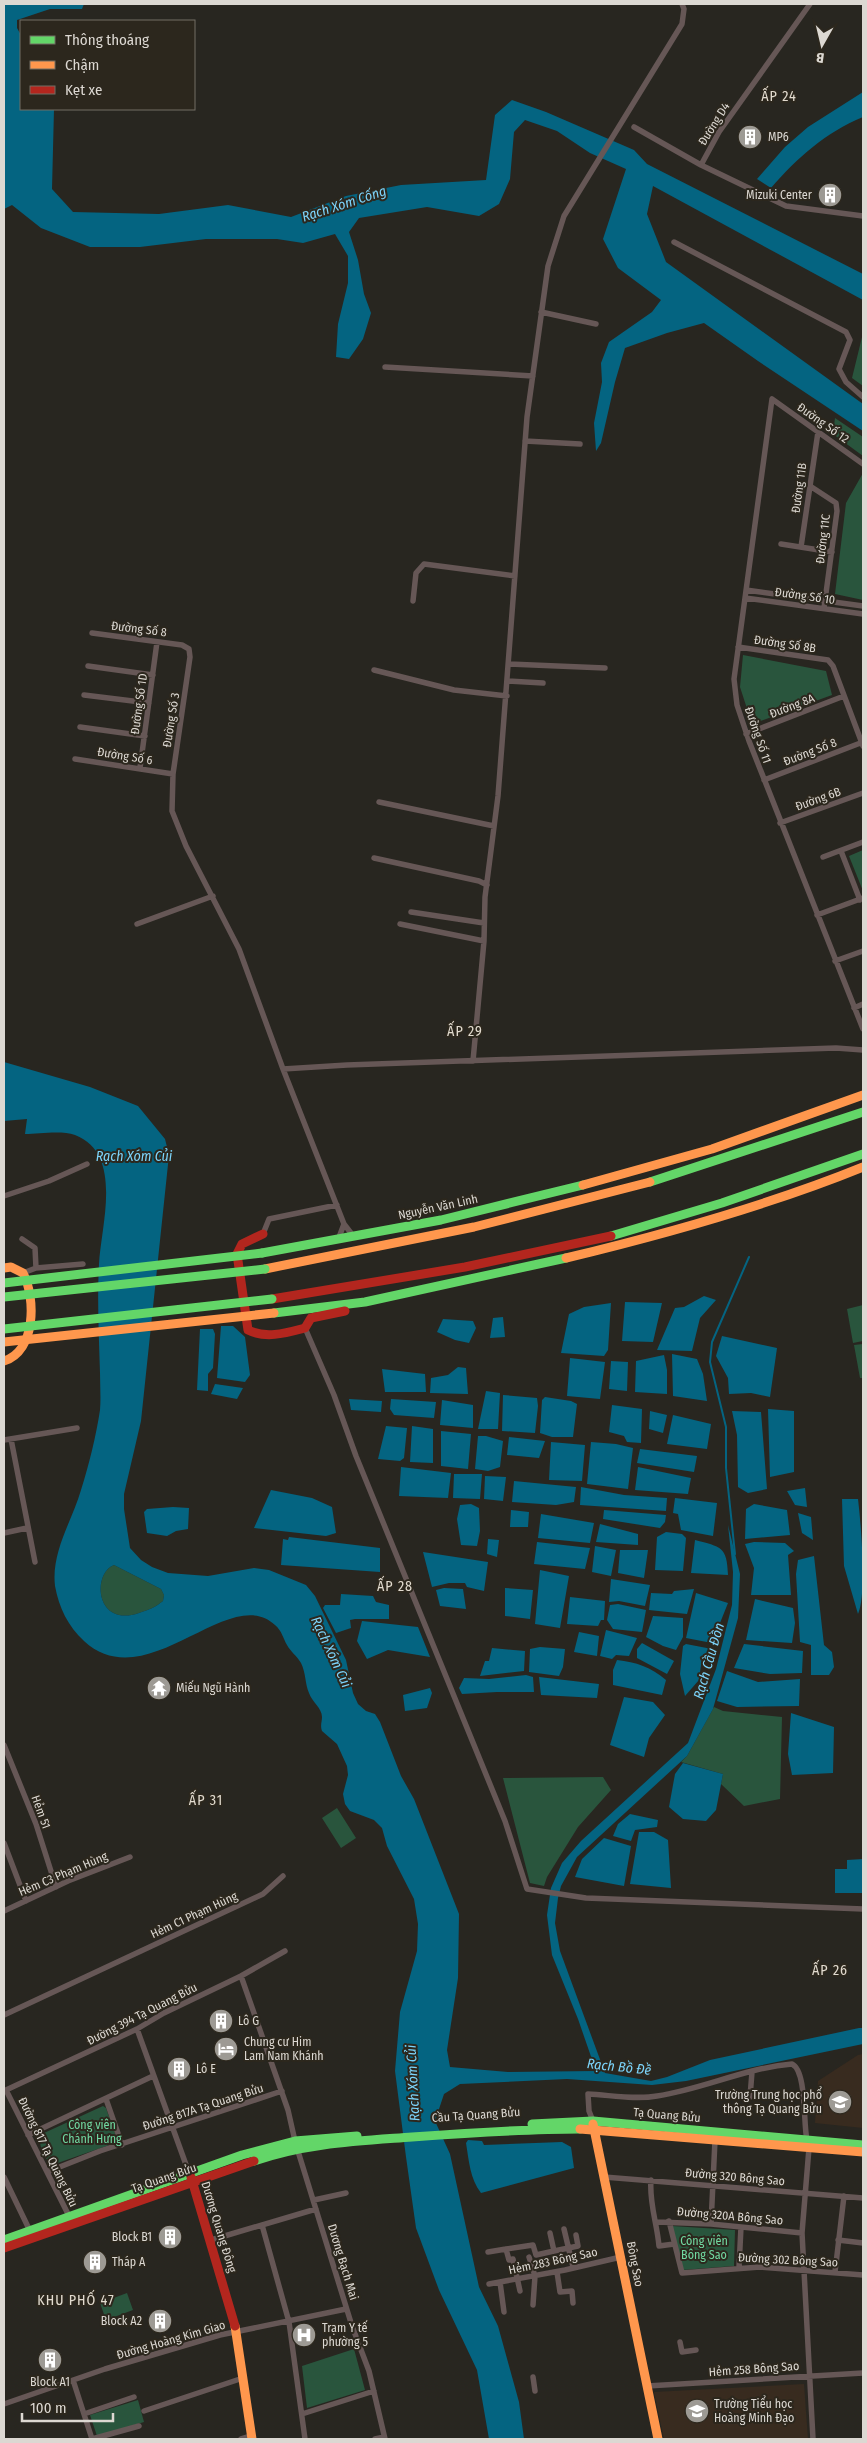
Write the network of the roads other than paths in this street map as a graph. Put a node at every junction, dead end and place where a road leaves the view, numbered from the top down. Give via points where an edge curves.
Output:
1 (682, 4) edge
2 (810, 4) edge
3 (634, 127) dead end
4 (701, 165) junction
5 (863, 216) edge
6 (674, 242) dead end
7 (541, 312) junction
8 (596, 324) dead end
9 (385, 366) dead end
10 (533, 376) junction
11 (863, 397) edge
12 (772, 399) joint
13 (818, 432) junction
14 (525, 441) junction
15 (580, 444) dead end
16 (863, 464) edge
17 (810, 486) junction
18 (781, 544) dead end
19 (801, 547) junction
20 (832, 552) junction
21 (515, 576) junction
22 (746, 590) junction
23 (745, 598) junction
24 (826, 600) junction
25 (413, 601) dead end
26 (863, 606) edge
27 (824, 608) junction
28 (863, 614) edge
29 (92, 633) dead end
30 (158, 642) junction
31 (182, 645) joint
32 (738, 647) junction
33 (509, 664) junction
34 (88, 666) dead end
35 (605, 668) dead end
36 (374, 670) dead end
37 (152, 675) junction
38 (508, 681) junction
39 (543, 683) dead end
40 (84, 694) dead end
41 (507, 696) junction
42 (844, 696) junction
43 (149, 703) junction
44 (80, 727) dead end
45 (746, 734) junction
46 (145, 736) junction
47 (863, 744) edge
48 (75, 759) dead end
49 (140, 768) junction
50 (173, 774) junction
51 (764, 780) junction
52 (863, 793) edge
53 (379, 802) dead end
54 (780, 823) junction
55 (494, 826) junction
56 (863, 842) edge
57 (841, 851) junction
58 (823, 857) dead end
59 (374, 858) dead end
60 (487, 885) junction
61 (213, 896) junction
62 (861, 899) edge
63 (411, 912) dead end
64 (817, 915) junction
65 (484, 923) junction
66 (137, 924) dead end
67 (400, 924) dead end
68 (484, 941) junction
69 (863, 951) edge
70 (835, 961) junction
71 (863, 1004) edge
72 (854, 1008) junction
73 (863, 1029) edge
74 (863, 1050) edge
75 (473, 1061) junction
76 (283, 1069) junction
77 (863, 1095) edge
78 (863, 1112) edge
79 (863, 1154) edge
80 (87, 1164) dead end
81 (863, 1168) edge
82 (4, 1196) edge
83 (337, 1205) junction
84 (344, 1224) junction
85 (263, 1234) joint
86 (354, 1237) junction
87 (22, 1239) dead end
88 (338, 1240) junction
89 (83, 1264) dead end
90 (4, 1268) edge
91 (36, 1268) junction
92 (23, 1273) junction
93 (4, 1282) edge
94 (4, 1297) edge
95 (365, 1302) junction
96 (304, 1328) junction
97 (4, 1329) edge
98 (4, 1342) edge
99 (4, 1361) edge
100 (76, 1428) dead end
101 (7, 1439) edge
102 (27, 1528) junction
103 (4, 1533) edge
104 (35, 1562) dead end
105 (4, 1745) edge
106 (4, 1842) edge
107 (130, 1857) dead end
108 (283, 1876) dead end
109 (56, 1887) junction
110 (26, 1901) junction
111 (863, 1909) edge
112 (4, 1911) edge
113 (285, 1951) dead end
114 (241, 1976) junction
115 (4, 2015) edge
116 (137, 2029) junction
117 (752, 2072) junction
118 (153, 2076) junction
119 (6, 2090) joint
120 (282, 2091) junction
121 (750, 2097) dead end
122 (106, 2099) junction
123 (594, 2125) junction
124 (529, 2127) joint
125 (172, 2128) junction
126 (28, 2135) junction
127 (336, 2140) joint
128 (715, 2140) junction
129 (122, 2144) junction
130 (296, 2144) junction
131 (808, 2144) junction
132 (863, 2145) edge
133 (863, 2152) edge
134 (47, 2172) junction
135 (189, 2172) junction
136 (4, 2177) edge
137 (604, 2177) junction
138 (651, 2180) junction
139 (193, 2182) junction
140 (713, 2185) junction
141 (346, 2193) dead end
142 (807, 2193) junction
143 (844, 2196) junction
144 (863, 2198) edge
145 (314, 2200) junction
146 (316, 2209) junction
147 (71, 2220) junction
148 (669, 2221) junction
149 (657, 2222) junction
150 (711, 2224) junction
151 (262, 2225) junction
152 (741, 2227) junction
153 (564, 2229) dead end
154 (30, 2231) junction
155 (550, 2233) dead end
156 (802, 2233) junction
157 (576, 2235) dead end
158 (4, 2240) edge
159 (211, 2240) junction
160 (838, 2240) junction
161 (863, 2243) edge
162 (674, 2244) junction
163 (4, 2248) edge
164 (569, 2248) junction
165 (506, 2249) junction
166 (554, 2251) junction
167 (488, 2252) dead end
168 (621, 2256) junction
169 (529, 2257) dead end
170 (739, 2267) junction
171 (573, 2268) junction
172 (803, 2269) junction
173 (557, 2272) junction
174 (835, 2272) junction
175 (863, 2275) edge
176 (535, 2276) junction
177 (519, 2279) junction
178 (500, 2282) junction
179 (489, 2284) dead end
180 (520, 2290) dead end
181 (574, 2303) dead end
182 (534, 2305) dead end
183 (346, 2309) junction
184 (504, 2312) dead end
185 (289, 2322) junction
186 (237, 2332) junction
187 (680, 2342) dead end
188 (696, 2350) dead end
189 (863, 2374) edge
190 (810, 2376) junction
191 (534, 2377) dead end
192 (243, 2378) junction
193 (74, 2380) junction
194 (647, 2386) junction
195 (374, 2391) junction
196 (535, 2391) dead end
197 (134, 2397) dead end
198 (4, 2404) edge
199 (144, 2411) dead end
200 (84, 2414) junction
201 (302, 2414) junction
202 (139, 2426) dead end
203 (251, 2438) edge
204 (385, 2438) edge
205 (92, 2439) edge
206 (241, 2439) edge
207 (305, 2439) edge
208 (375, 2439) edge
209 (658, 2439) edge
210 (813, 2439) edge

1 - 7 street via 682,24 564,216 548,266
2 - 4 street, Đường D4 via 719,132
3 - 4 street
4 - 5 street, Đường D4 via 786,206
6 - 11 street via 846,332 850,340 839,369 841,376
7 - 8 street
7 - 10 street
9 - 10 street
10 - 14 street
12 - 13 street, Đường Số 12
12 - 22 street, Đường Số 11
13 - 16 street, Đường Số 12
13 - 17 street, Đường 11B
14 - 15 street
14 - 21 street
17 - 19 street, Đường 11B
17 - 20 street, Đường 11C via 836,503
18 - 19 street
19 - 20 street
20 - 24 street, Đường 11C
21 - 25 street via 424,564 416,573
21 - 33 street
22 - 23 street, Đường Số 11
22 - 24 street, Đường Số 10
23 - 27 street, Đường Số 10
23 - 32 street, Đường Số 11
24 - 26 street, Đường Số 10
24 - 27 street, Đường 11C
27 - 28 street, Đường Số 10
29 - 30 street, Đường Số 8
30 - 31 street, Đường Số 8
30 - 37 street, Đường Số 1D
31 - 50 street, Đường Số 3 via 188,649 190,657
32 - 42 street, Đường Số 8B via 828,660
32 - 45 street, Đường Số 11 via 734,679
33 - 35 street
33 - 38 street
34 - 37 street
36 - 41 street via 454,690
37 - 43 street, Đường Số 1D
38 - 39 street
38 - 41 street
40 - 43 street
41 - 55 street
42 - 45 street, Đường 8A
42 - 47 street
43 - 46 street, Đường Số 1D
44 - 46 street
45 - 51 street, Đường Số 11
46 - 49 street, Đường Số 1D
47 - 51 street, Đường Số 8
48 - 49 street, Đường Số 6
49 - 50 street, Đường Số 6
50 - 61 street, Đường Số 3 via 171,800 176,823
51 - 54 street, Đường Số 11
52 - 54 street, Đường 6B
53 - 55 street
54 - 64 street, Đường Số 11
55 - 60 street
56 - 57 street
57 - 58 street
57 - 62 street
59 - 60 street
60 - 65 street
61 - 66 street
61 - 76 street, Đường Số 3 via 239,949
62 - 64 street
63 - 65 street
64 - 70 street, Đường Số 11
65 - 68 street
67 - 68 street
68 - 75 street
69 - 70 street
70 - 72 street, Đường Số 11
71 - 72 street
72 - 73 street, Đường Số 11
74 - 75 street via 836,1048
75 - 76 street
76 - 83 street, Đường Số 3
77 - 86 main road, Nguyễn Văn Linh via 694,1154 544,1196
78 - 94 main road, bridge via 717,1162 564,1206 455,1231 265,1268
79 - 97 main road, bridge via 633,1230 410,1278 272,1299
80 - 82 street
81 - 95 main road via 652,1237
83 - 84 street, Đường Số 3
83 - 85 street via 270,1219
84 - 86 street, Đường Số 3
84 - 88 street
85 - 96 main road via 242,1244 237,1254 245,1326 251,1333 261,1335
86 - 88 main road, Nguyễn Văn Linh
87 - 91 street via 35,1248
88 - 93 main road, Nguyễn Văn Linh, bridge via 262,1253
89 - 91 street
90 - 92 main road via 11,1267
91 - 92 street
92 - 99 main road via 29,1289 27,1334 18,1355
95 - 96 main road via 362,1308 310,1318
95 - 98 main road, bridge
96 - 111 street via 505,1821 527,1889 586,1898
100 - 101 street
101 - 102 street
102 - 103 street
102 - 104 street
105 - 109 street, Hẻm 51 via 36,1824
106 - 110 street
107 - 109 street, Hẻm C3 Phạm Hùng
108 - 115 street, Hẻm C1 Phạm Hùng via 263,1894
109 - 110 street, Hẻm C3 Phạm Hùng
110 - 112 street, Hẻm C3 Phạm Hùng
113 - 114 street, Đường 394 Tạ Quang Bửu
114 - 116 street, Đường 394 Tạ Quang Bửu
114 - 120 street, Dương Bạch Mai
116 - 118 street, Dương Quang Đông
116 - 119 street, Đường 394 Tạ Quang Bửu
117 - 121 street
117 - 123 street, Bông Sao via 656,2097 588,2094
117 - 131 street via 769,2066 792,2064 798,2068
118 - 122 street
118 - 125 street, Dương Quang Đông
119 - 126 street, Đường 817 Tạ Quang Bửu
120 - 125 street, Đường 817A Tạ Quang Bửu
120 - 130 street, Dương Bạch Mai
122 - 126 street
122 - 129 street
123 - 124 main road, Tạ Quang Bửu
123 - 128 main road, Tạ Quang Bửu
123 - 131 main road, Tạ Quang Bửu
123 - 137 main road, Bông Sao
124 - 127 main road, Cầu Tạ Quang Bửu
125 - 129 street, Đường 817A Tạ Quang Bửu
125 - 135 street, Dương Quang Đông
126 - 134 street, Đường 817 Tạ Quang Bửu
127 - 130 main road, Tạ Quang Bửu
128 - 131 main road, Tạ Quang Bửu
128 - 140 street
129 - 134 street, Đường 817A Tạ Quang Bửu
130 - 135 main road, Tạ Quang Bửu
130 - 139 main road, Tạ Quang Bửu
130 - 145 street, Dương Bạch Mai
131 - 132 main road, Tạ Quang Bửu
131 - 133 main road, Tạ Quang Bửu
131 - 142 street
134 - 147 street, Đường 817 Tạ Quang Bửu
135 - 139 main road, Dương Quang Đông
135 - 147 main road, Tạ Quang Bửu
136 - 154 street
137 - 138 street, Đường 320 Bông Sao
137 - 168 main road, Bông Sao
138 - 140 street, Đường 320 Bông Sao
138 - 149 street via 649,2198
139 - 147 main road, Tạ Quang Bửu
139 - 159 main road, Dương Quang Đông
140 - 142 street, Đường 320 Bông Sao
140 - 150 street
141 - 145 street
142 - 143 street, Đường 320 Bông Sao
142 - 156 street
143 - 144 street, Đường 320 Bông Sao
143 - 160 street
145 - 146 street, Dương Bạch Mai
146 - 151 street
146 - 183 street, Dương Bạch Mai
147 - 154 main road, Tạ Quang Bửu
147 - 163 main road, Tạ Quang Bửu
148 - 149 street, Đường 320A Bông Sao
148 - 150 street, Đường 320A Bông Sao
148 - 162 street
149 - 162 street via 659,2246
150 - 152 street, Đường 320A Bông Sao
151 - 159 street
151 - 185 street
152 - 156 street, Đường 320A Bông Sao
152 - 170 street
153 - 164 street
154 - 158 main road, Tạ Quang Bửu
155 - 166 street
156 - 172 street
157 - 164 street via 578,2246
159 - 186 main road, Dương Quang Đông
160 - 161 street
160 - 174 street
162 - 170 street, Đường 302 Bông Sao via 682,2273
164 - 166 street
164 - 171 street
165 - 166 street via 534,2245 536,2255
165 - 167 street
165 - 177 street via 508,2260 514,2259
168 - 171 street, Hẻm 283 Bông Sao
168 - 194 main road, Bông Sao
169 - 176 street
170 - 172 street, Đường 302 Bông Sao
171 - 173 street, Hẻm 283 Bông Sao
172 - 174 street, Đường 302 Bông Sao
172 - 190 street
173 - 176 street, Hẻm 283 Bông Sao
173 - 181 street via 560,2292 572,2291
174 - 175 street, Đường 302 Bông Sao
176 - 177 street, Hẻm 283 Bông Sao
176 - 182 street
177 - 178 street, Hẻm 283 Bông Sao
177 - 180 street
178 - 179 street, Hẻm 283 Bông Sao
178 - 184 street
183 - 185 street, Đường Hoàng Kim Giao
183 - 195 street, Dương Bạch Mai
185 - 186 street, Đường Hoàng Kim Giao
185 - 201 street
186 - 192 main road, Dương Quang Đông
186 - 193 street, Đường Hoàng Kim Giao
187 - 188 street via 682,2352
189 - 190 street, Hẻm 258 Bông Sao
190 - 194 street, Hẻm 258 Bông Sao
190 - 210 street
191 - 196 street
192 - 199 street
192 - 203 main road, Dương Quang Đông
193 - 198 street, Đường Hoàng Kim Giao
193 - 200 street
194 - 209 main road, Bông Sao
195 - 201 street
195 - 204 street, Dương Bạch Mai
197 - 200 street
200 - 205 street
201 - 207 street
202 - 205 street
203 - 206 street
204 - 208 street

